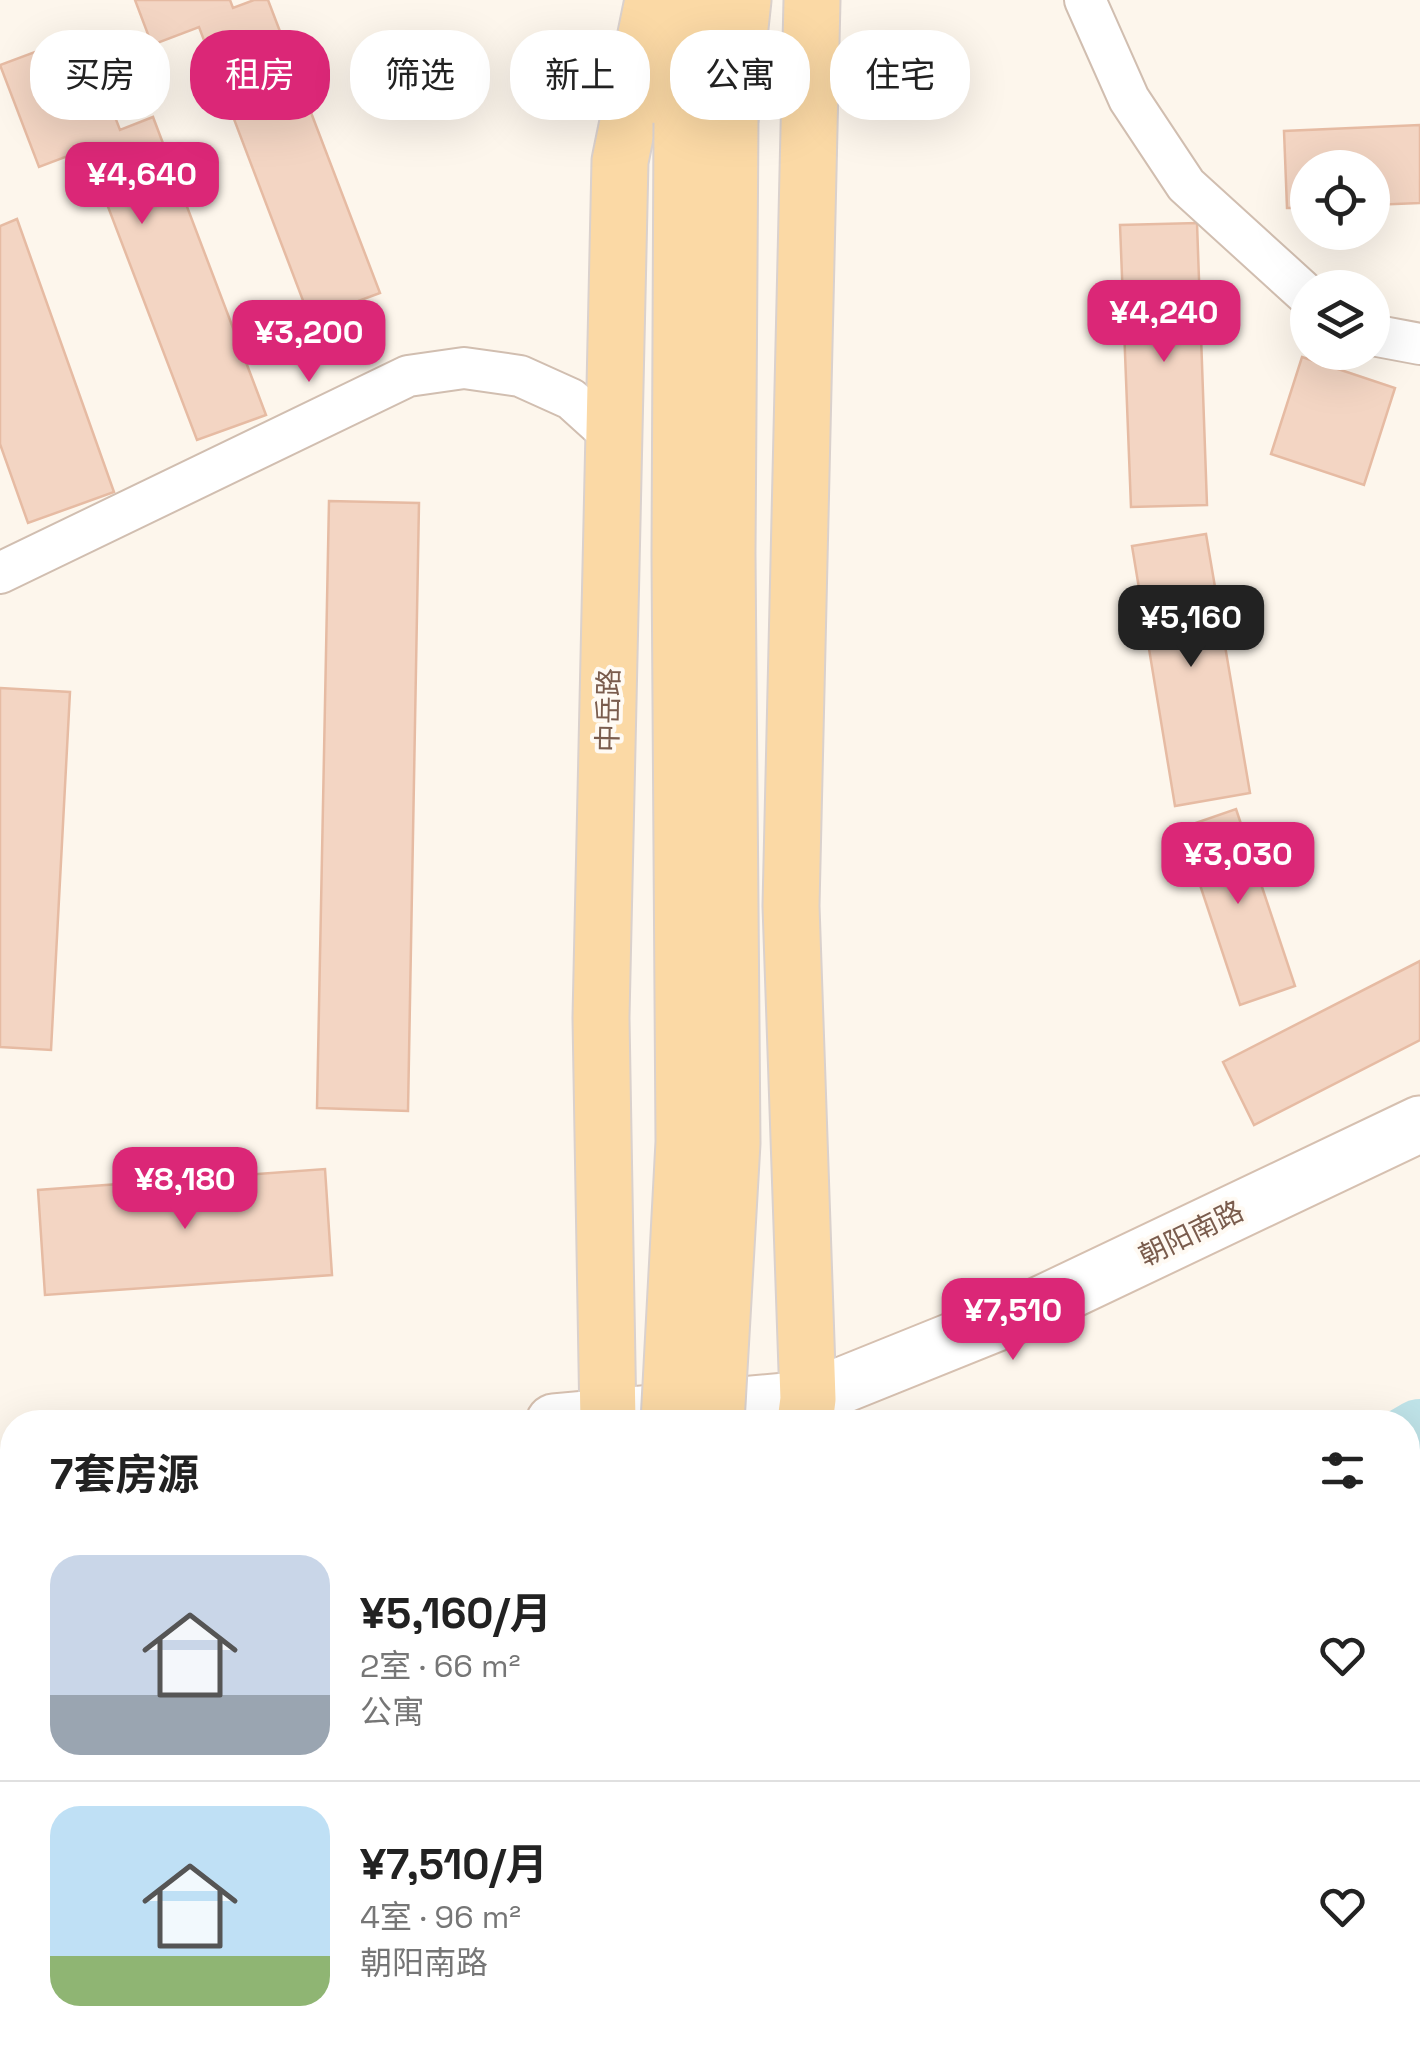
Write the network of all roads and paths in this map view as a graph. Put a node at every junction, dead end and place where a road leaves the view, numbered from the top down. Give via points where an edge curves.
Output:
1 (654, 0) edge
2 (690, 0) edge
3 (743, 0) edge
4 (812, 0) edge
5 (1084, 0) edge
6 (706, 121) junction
7 (1290, 280) edge
8 (1390, 339) edge
9 (1420, 344) edge
10 (614, 437) junction
11 (0, 572) edge
12 (1420, 1124) edge
13 (608, 1410) edge
14 (670, 1410) edge
15 (717, 1410) edge
16 (806, 1410) edge
17 (808, 1410) edge

1 - 10 main road, 中岳路 via 620,162
2 - 6 main road
3 - 6 main road
4 - 16 main road via 791,906
5 - 7 street via 1129,99 1186,185
6 - 14 main road, bridge via 680,554 684,1142
6 - 15 main road, bridge via 727,554 732,1143
8 - 9 street
10 - 11 street via 572,400 520,376 464,368 408,376
10 - 13 main road, 中岳路 via 601,1018
12 - 17 street, 朝阳南路

